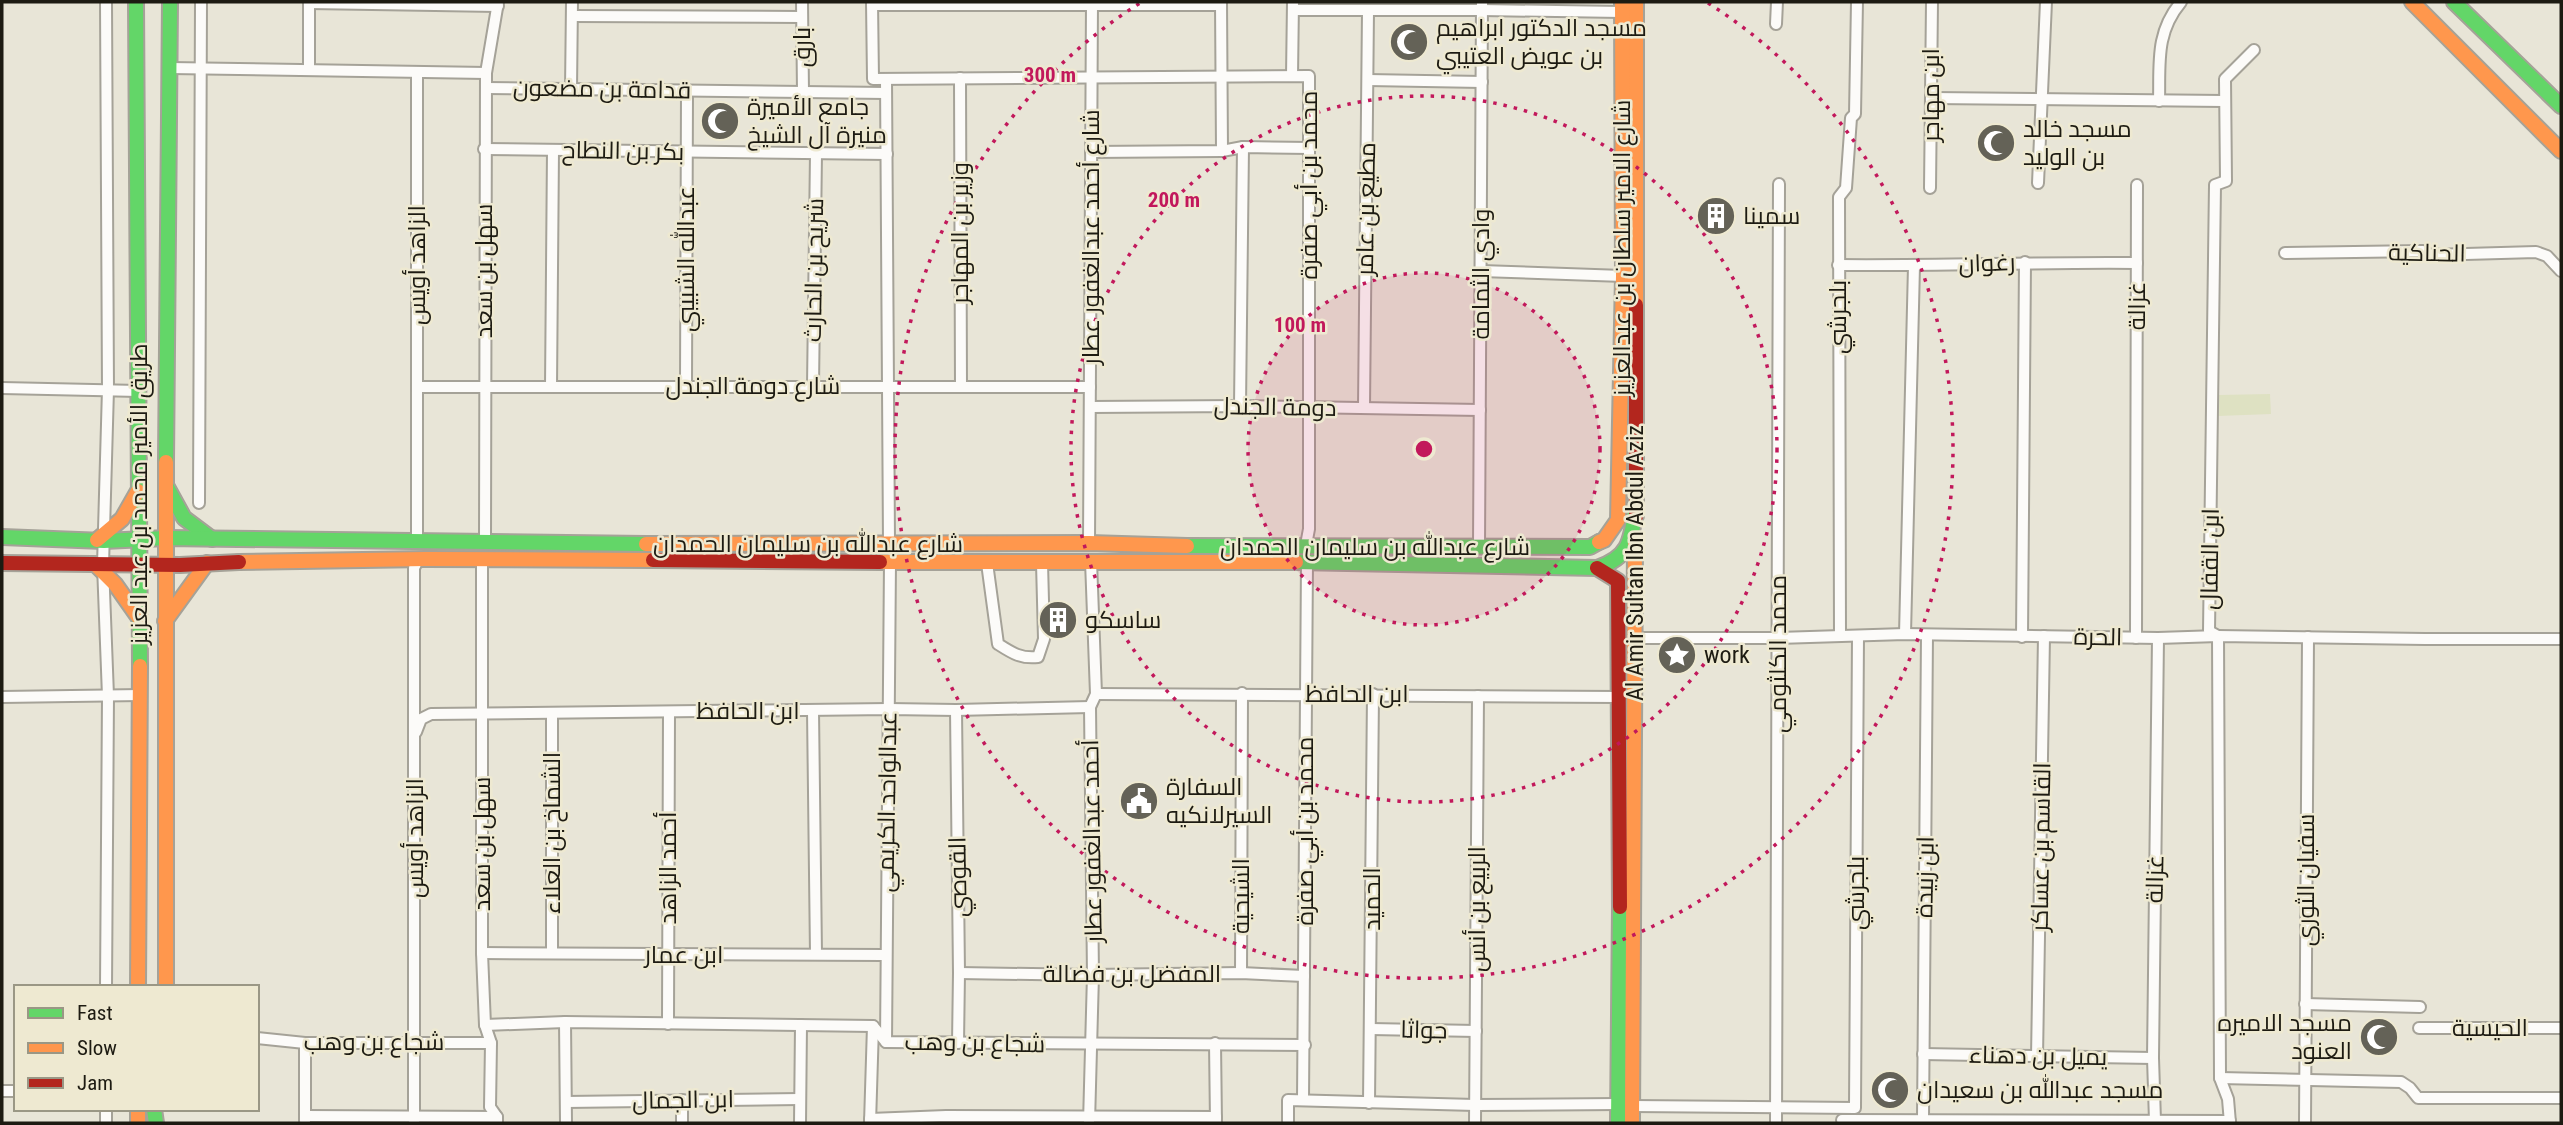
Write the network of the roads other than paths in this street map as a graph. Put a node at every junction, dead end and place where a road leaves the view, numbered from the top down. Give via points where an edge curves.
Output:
1 (106, 2) edge
2 (136, 2) edge
3 (170, 2) edge
4 (201, 2) edge
5 (572, 2) edge
6 (802, 2) edge
7 (1636, 2) edge
8 (1777, 2) edge
9 (1857, 2) edge
10 (1931, 2) edge
11 (2046, 2) edge
12 (2180, 2) edge
13 (2412, 2) edge
14 (2454, 2) edge
15 (309, 3) edge
16 (420, 3) edge
17 (952, 3) edge
18 (1092, 3) edge
19 (1221, 3) edge
20 (498, 4) edge
21 (872, 4) edge
22 (1293, 6) edge
23 (1482, 6) edge
24 (1622, 7) edge
25 (1368, 10) junction
26 (572, 16) junction
27 (802, 17) junction
28 (1776, 24) dead end
29 (2254, 50) dead end
30 (170, 68) junction
31 (200, 68) junction
32 (309, 70) junction
33 (417, 72) junction
34 (486, 73) junction
35 (1221, 76) junction
36 (1292, 76) junction
37 (1091, 77) junction
38 (960, 78) junction
39 (886, 79) junction
40 (1368, 80) junction
41 (1482, 82) junction
42 (486, 88) junction
43 (571, 89) junction
44 (687, 90) junction
45 (803, 92) junction
46 (886, 93) junction
47 (1932, 98) junction
48 (2042, 100) junction
49 (2160, 101) junction
50 (2224, 101) junction
51 (2561, 106) edge
52 (1244, 147) junction
53 (1310, 148) junction
54 (484, 149) junction
55 (553, 150) junction
56 (1222, 151) junction
57 (2561, 151) edge
58 (687, 152) junction
59 (1091, 152) junction
60 (816, 153) junction
61 (887, 154) junction
62 (2038, 183) dead end
63 (1779, 184) dead end
64 (2137, 185) dead end
65 (1930, 188) dead end
66 (2285, 253) dead end
67 (2025, 262) junction
68 (2137, 264) junction
69 (1838, 265) junction
70 (1914, 266) junction
71 (1481, 271) junction
72 (2561, 271) edge
73 (1623, 276) junction
74 (686, 385) junction
75 (813, 386) junction
76 (417, 387) junction
77 (484, 387) junction
78 (551, 387) junction
79 (961, 387) junction
80 (1090, 387) junction
81 (2, 388) edge
82 (887, 388) junction
83 (108, 389) junction
84 (139, 391) junction
85 (1240, 406) junction
86 (1090, 407) junction
87 (1309, 408) junction
88 (1364, 408) junction
89 (1480, 410) junction
90 (167, 487) junction
91 (139, 490) junction
92 (199, 503) dead end
93 (1636, 507) junction
94 (1618, 520) junction
95 (2, 537) edge
96 (102, 538) junction
97 (166, 538) junction
98 (139, 539) junction
99 (214, 540) junction
100 (485, 541) junction
101 (417, 542) junction
102 (1089, 543) junction
103 (888, 544) junction
104 (1306, 545) junction
105 (1479, 547) junction
106 (1590, 547) junction
107 (1619, 557) junction
108 (425, 559) junction
109 (482, 561) junction
110 (1091, 561) junction
111 (890, 562) junction
112 (987, 562) junction
113 (1307, 562) junction
114 (2, 563) edge
115 (207, 563) junction
116 (1042, 563) junction
117 (139, 564) junction
118 (172, 564) junction
119 (101, 568) junction
120 (1597, 568) junction
121 (1634, 578) junction
122 (1618, 581) junction
123 (139, 618) junction
124 (165, 621) junction
125 (1905, 634) junction
126 (1927, 635) junction
127 (1840, 636) junction
128 (1858, 636) junction
129 (2044, 636) junction
130 (2218, 636) junction
131 (2022, 637) junction
132 (2308, 637) junction
133 (1634, 638) junction
134 (1778, 638) junction
135 (2136, 638) junction
136 (2158, 638) junction
137 (2561, 639) edge
138 (1242, 693) junction
139 (1096, 694) junction
140 (1306, 694) junction
141 (1373, 694) junction
142 (141, 695) junction
143 (108, 696) junction
144 (1478, 696) junction
145 (2, 697) edge
146 (1619, 697) junction
147 (1090, 707) junction
148 (889, 709) junction
149 (956, 710) junction
150 (813, 711) junction
151 (669, 712) junction
152 (482, 714) junction
153 (552, 714) junction
154 (416, 732) junction
155 (482, 953) junction
156 (552, 953) junction
157 (816, 954) junction
158 (885, 955) junction
159 (668, 956) junction
160 (959, 973) junction
161 (1241, 973) junction
162 (1093, 975) junction
163 (1304, 976) junction
164 (106, 985) edge
165 (138, 985) edge
166 (166, 985) edge
167 (2305, 1004) junction
168 (2420, 1007) dead end
169 (565, 1022) junction
170 (668, 1024) junction
171 (485, 1025) junction
172 (801, 1025) junction
173 (873, 1026) junction
174 (2419, 1028) dead end
175 (2561, 1028) edge
176 (1371, 1029) junction
177 (1476, 1031) junction
178 (259, 1038) edge
179 (414, 1042) junction
180 (886, 1042) junction
181 (305, 1043) junction
182 (491, 1043) junction
183 (1215, 1043) junction
184 (958, 1044) junction
185 (1091, 1045) junction
186 (1305, 1045) junction
187 (1923, 1054) junction
188 (2037, 1057) junction
189 (2152, 1058) junction
190 (2220, 1079) junction
191 (2305, 1079) junction
192 (2561, 1098) edge
193 (800, 1099) junction
194 (682, 1100) junction
195 (1303, 1100) junction
196 (566, 1102) junction
197 (1369, 1103) junction
198 (1475, 1105) junction
199 (1625, 1105) junction
200 (1777, 1107) junction
201 (1841, 1107) junction
202 (1923, 1119) junction
203 (305, 1120) edge
204 (497, 1120) edge
205 (946, 1120) edge
206 (1089, 1120) edge
207 (1216, 1120) edge
208 (414, 1121) edge
209 (870, 1121) edge
210 (2155, 1121) junction
211 (1842, 1122) edge
212 (2040, 1122) edge
213 (2230, 1122) edge
214 (566, 1123) edge
215 (682, 1123) edge
216 (800, 1123) edge
217 (1288, 1123) edge
218 (1475, 1123) edge
219 (1618, 1123) edge
220 (1632, 1123) edge
221 (1776, 1123) edge
222 (2305, 1123) edge

1 - 83 street
2 - 84 street, طريق الأمير محمد بن عبد العزيز
3 - 30 street, طريق الأمير محمد بن عبد العزيز
4 - 31 street
5 - 26 street
6 - 27 street, بارق
7 - 93 street, Al Amir Sultan Ibn Abdul Aziz
8 - 28 street
9 - 69 street, بلجرشي via 1855,114 1846,188 1839,197
10 - 47 street, ابن مهاجر
11 - 48 street
12 - 49 street via 2161,37
13 - 57 street
14 - 51 street
15 - 16 street
15 - 32 street
16 - 20 street
17 - 18 street
17 - 21 street
18 - 19 street
18 - 37 street, شارع أحمد عبدالغفور عطار
19 - 35 street
20 - 34 street, سهل بن سعد
21 - 39 street via 873,79
22 - 25 street
22 - 36 street, محمد بن أبي صفرة
23 - 24 street
23 - 25 street
23 - 41 street, وادي الثمامة
24 - 73 street, شارع الامير سلطان بن عبدالعزيز
25 - 40 street, مطيع بن عامر
26 - 27 street
26 - 43 street
27 - 45 street, بارق
29 - 50 street, ابن القفال via 2225,79
30 - 31 street, قدامة بن مضعون
30 - 90 street, طريق الأمير محمد بن عبد العزيز
31 - 32 street, قدامة بن مضعون
31 - 92 street
32 - 33 street, قدامة بن مضعون
33 - 34 street, قدامة بن مضعون
33 - 76 street, الزاهد أويس
34 - 42 street, سهل بن سعد
35 - 36 street
35 - 37 street
35 - 56 street
36 - 53 street, محمد بن أبي صفرة via 1309,76
37 - 38 street
37 - 59 street, شارع أحمد عبدالغفور عطار
38 - 39 street
38 - 79 street, وزير بن المهاجر
39 - 46 street
40 - 41 street
40 - 88 street, مطيع بن عامر
41 - 71 street, وادي الثمامة
42 - 43 street, قدامة بن مضعون
42 - 54 street, سهل بن سعد
43 - 44 street, قدامة بن مضعون
44 - 45 street, قدامة بن مضعون
44 - 58 street, عبدالله الشبيبي
45 - 46 street, قدامة بن مضعون
46 - 61 street
47 - 48 street
47 - 65 street, ابن مهاجر
48 - 49 street
48 - 62 street
49 - 50 street
50 - 130 street, ابن القفال via 2227,181 2215,185 2209,631
52 - 53 street
52 - 56 street
52 - 85 street
53 - 87 street, محمد بن أبي صفرة
54 - 55 street, بكر بن النطاح
54 - 77 street, سهل بن سعد
55 - 58 street, بكر بن النطاح
55 - 78 street
56 - 59 street
58 - 60 street, بكر بن النطاح
58 - 74 street, عبدالله الشبيبي
59 - 80 street, شارع أحمد عبدالغفور عطار
60 - 61 street, بكر بن النطاح
60 - 75 street, شريح بن الحارث
61 - 82 street
63 - 134 street, محمد الكلثومي
64 - 68 street, غزالة
66 - 72 street, الحناكية via 2536,252
67 - 68 street, رغوان
67 - 70 street, رغوان
67 - 131 street
68 - 135 street, غزالة
69 - 70 street, رغوان
69 - 127 street, بلجرشي
70 - 125 street
71 - 73 street
71 - 89 street, وادي الثمامة
73 - 94 street, شارع الامير سلطان بن عبدالعزيز
74 - 75 street, شارع دومة الجندل
74 - 78 street, شارع دومة الجندل
75 - 82 street, شارع دومة الجندل
76 - 77 street, شارع دومة الجندل
76 - 101 street, الزاهد أويس
77 - 78 street, شارع دومة الجندل
77 - 100 street, سهل بن سعد
79 - 80 street, شارع دومة الجندل
79 - 82 street, شارع دومة الجندل
80 - 86 street
81 - 83 street
82 - 103 street
83 - 84 street
83 - 96 street
84 - 91 street, طريق الأمير محمد بن عبد العزيز
85 - 86 street, دومة الجندل
85 - 87 street, دومة الجندل
86 - 102 street
87 - 88 street, دومة الجندل
87 - 104 street, محمد بن أبي صفرة
88 - 89 street, دومة الجندل
89 - 105 street, وادي الثمامة
90 - 97 street, طريق الأمير محمد بن عبد العزيز
90 - 99 street via 184,518
91 - 96 street via 122,519
91 - 98 street, طريق الأمير محمد بن عبد العزيز
93 - 107 street via 1630,541
93 - 121 street, Al Amir Sultan Ibn Abdul Aziz
94 - 106 street, شارع الامير سلطان بن عبدالعزيز via 1605,540
94 - 107 street, Al Amir Sultan Ibn Abdul Aziz
95 - 96 street, شارع عبدالله بن سليمان الحمدان
96 - 98 street, شارع عبدالله بن سليمان الحمدان
96 - 119 street
97 - 98 street, شارع عبدالله بن سليمان الحمدان
97 - 99 street, شارع عبدالله بن سليمان الحمدان
97 - 118 street, طريق الأمير محمد بن عبد العزيز
98 - 117 street, طريق الأمير محمد بن عبد العزيز
99 - 101 street, شارع عبدالله بن سليمان الحمدان
100 - 101 street, شارع عبدالله بن سليمان الحمدان
100 - 103 street, شارع عبدالله بن سليمان الحمدان
102 - 103 street, شارع عبدالله بن سليمان الحمدان
102 - 104 street, شارع عبدالله بن سليمان الحمدان
104 - 105 street, شارع عبدالله بن سليمان الحمدان
105 - 106 street, شارع عبدالله بن سليمان الحمدان
106 - 107 street, شارع عبدالله بن سليمان الحمدان via 1605,546
106 - 120 street via 1606,554 1606,561
107 - 120 street
107 - 121 street via 1632,567
107 - 122 street, Al Amir Sultan Ibn Abdul Aziz
108 - 109 street, شارع عبدالله بن سليمان الحمدان
108 - 115 street, شارع عبدالله بن سليمان الحمدان
108 - 154 street, الزاهد أويس via 414,569
109 - 111 street, شارع عبدالله بن سليمان الحمدان
109 - 152 street, سهل بن سعد
110 - 113 street, شارع عبدالله بن سليمان الحمدان
110 - 116 street, شارع عبدالله بن سليمان الحمدان
110 - 139 street, أحمد عبدالغفور عطار
111 - 112 street, شارع عبدالله بن سليمان الحمدان
111 - 148 street, عبدالواحد الكريمي
112 - 116 street, شارع عبدالله بن سليمان الحمدان
112 - 116 street via 998,644 1027,658 1038,657 1044,639
113 - 120 street, شارع عبدالله بن سليمان الحمدان
113 - 140 street, محمد بن أبي صفرة
114 - 119 street, شارع عبدالله بن سليمان الحمدان
115 - 118 street, شارع عبدالله بن سليمان الحمدان
115 - 124 street
117 - 118 street, شارع عبدالله بن سليمان الحمدان
117 - 119 street, شارع عبدالله بن سليمان الحمدان
117 - 123 street, طريق الأمير محمد بن عبد العزيز
118 - 124 street, طريق الأمير محمد بن عبد العزيز
119 - 123 street
119 - 143 street
120 - 122 street, Al Amir Sultan Ibn Abdul Aziz
121 - 133 street, Al Amir Sultan Ibn Abdul Aziz
122 - 146 street, Al Amir Sultan Ibn Abdul Aziz
123 - 142 street, طريق الأمير محمد بن عبد العزيز
124 - 166 street, طريق الأمير محمد بن عبد العزيز
125 - 126 street, الحرة
125 - 128 street, الحرة
126 - 131 street, الحرة
126 - 187 street, ابن زبيدة
127 - 128 street, الحرة
127 - 134 street, الحرة
128 - 201 street, بلجرشي via 1855,1108
129 - 131 street, الحرة
129 - 135 street, الحرة
129 - 188 street, القاسم بن عساكر
130 - 132 street, الحرة
130 - 136 street, الحرة
130 - 190 street, ابن القفال
132 - 137 street, الحرة
132 - 167 street, سفيان الثوري
133 - 134 street, الحرة
133 - 199 street, Al Amir Sultan Ibn Abdul Aziz
134 - 200 street, محمد الكلثومي
135 - 136 street, الحرة
136 - 189 street, غزالة
138 - 139 street, ابن الحافظ
138 - 140 street, ابن الحافظ
138 - 161 street, الشيحية
139 - 147 street, أحمد عبدالغفور عطار
140 - 141 street, ابن الحافظ
140 - 163 street, محمد بن أبي صفرة
141 - 144 street, ابن الحافظ
141 - 176 street, الحميد
142 - 143 street
142 - 165 street, طريق الأمير محمد بن عبد العزيز
143 - 145 street
143 - 164 street
144 - 146 street, ابن الحافظ
144 - 177 street, الربيع بن أنس
146 - 199 street, Al Amir Sultan Ibn Abdul Aziz
147 - 149 street, ابن الحافظ
147 - 162 street, أحمد عبدالغفور عطار
148 - 149 street, ابن الحافظ
148 - 150 street, ابن الحافظ
148 - 158 street, عبدالواحد الكريمي
149 - 160 street, القوصي
150 - 151 street, ابن الحافظ
150 - 157 street
151 - 153 street, ابن الحافظ
151 - 159 street, أحمد الزاهد
152 - 153 street, ابن الحافظ
152 - 154 street, ابن الحافظ via 432,714 421,719
152 - 155 street, سهل بن سعد
153 - 156 street, الشماخ بن العلاء
154 - 179 street, الزاهد أويس
155 - 156 street, ابن عمار
155 - 171 street, سهل بن سعد
156 - 159 street, ابن عمار
157 - 158 street, ابن عمار
157 - 159 street, ابن عمار
158 - 180 street, عبدالواحد الكريمي
159 - 170 street, أحمد الزاهد
160 - 162 street, المفضل بن فضالة
160 - 184 street, القوصي
161 - 162 street, المفضل بن فضالة
161 - 163 street, المفضل بن فضالة
162 - 185 street, أحمد عبدالغفور عطار
163 - 186 street, محمد بن أبي صفرة
167 - 168 street, الحيسية
167 - 191 street, سفيان الثوري
169 - 170 street, شجاع بن وهب
169 - 171 street, شجاع بن وهب
169 - 196 street
170 - 172 street, شجاع بن وهب
171 - 182 street, سهل بن سعد
172 - 173 street, شجاع بن وهب
172 - 193 street
173 - 180 street, شجاع بن وهب
173 - 209 street
174 - 175 street, الحيسية
176 - 177 street, جواثا
176 - 197 street, الحميد
177 - 198 street, الربيع بن أنس
178 - 181 street, شجاع بن وهب
179 - 181 street, شجاع بن وهب
179 - 182 street, شجاع بن وهب
179 - 208 street, الزاهد أويس
180 - 184 street, شجاع بن وهب
181 - 203 street
182 - 204 street, سهل بن سعد via 490,1107
183 - 185 street, شجاع بن وهب
183 - 186 street, شجاع بن وهب
183 - 207 street
184 - 185 street, شجاع بن وهب
185 - 206 street, أحمد عبدالغفور عطار
186 - 195 street, محمد بن أبي صفرة
187 - 188 street, يميل بن دهناء
187 - 202 street, ابن زبيدة
188 - 189 street, يميل بن دهناء
189 - 210 street, غزالة
190 - 191 street
190 - 213 street, ابن القفال
191 - 192 street via 2401,1082 2418,1098
191 - 222 street, سفيان الثوري
193 - 194 street, ابن الجمال
193 - 216 street
194 - 196 street, ابن الجمال
194 - 215 street
195 - 197 street
195 - 217 street via 1288,1100
196 - 214 street
197 - 198 street
198 - 199 street
198 - 218 street, الربيع بن أنس
199 - 200 street
199 - 219 street, Al Amir Sultan Ibn Abdul Aziz
199 - 220 street, Al Amir Sultan Ibn Abdul Aziz
200 - 201 street
200 - 221 street, محمد الكلثومي
201 - 211 street
202 - 211 street
202 - 212 street
203 - 208 street
204 - 208 street
205 - 206 street
205 - 209 street
206 - 207 street
210 - 212 street
210 - 213 street

